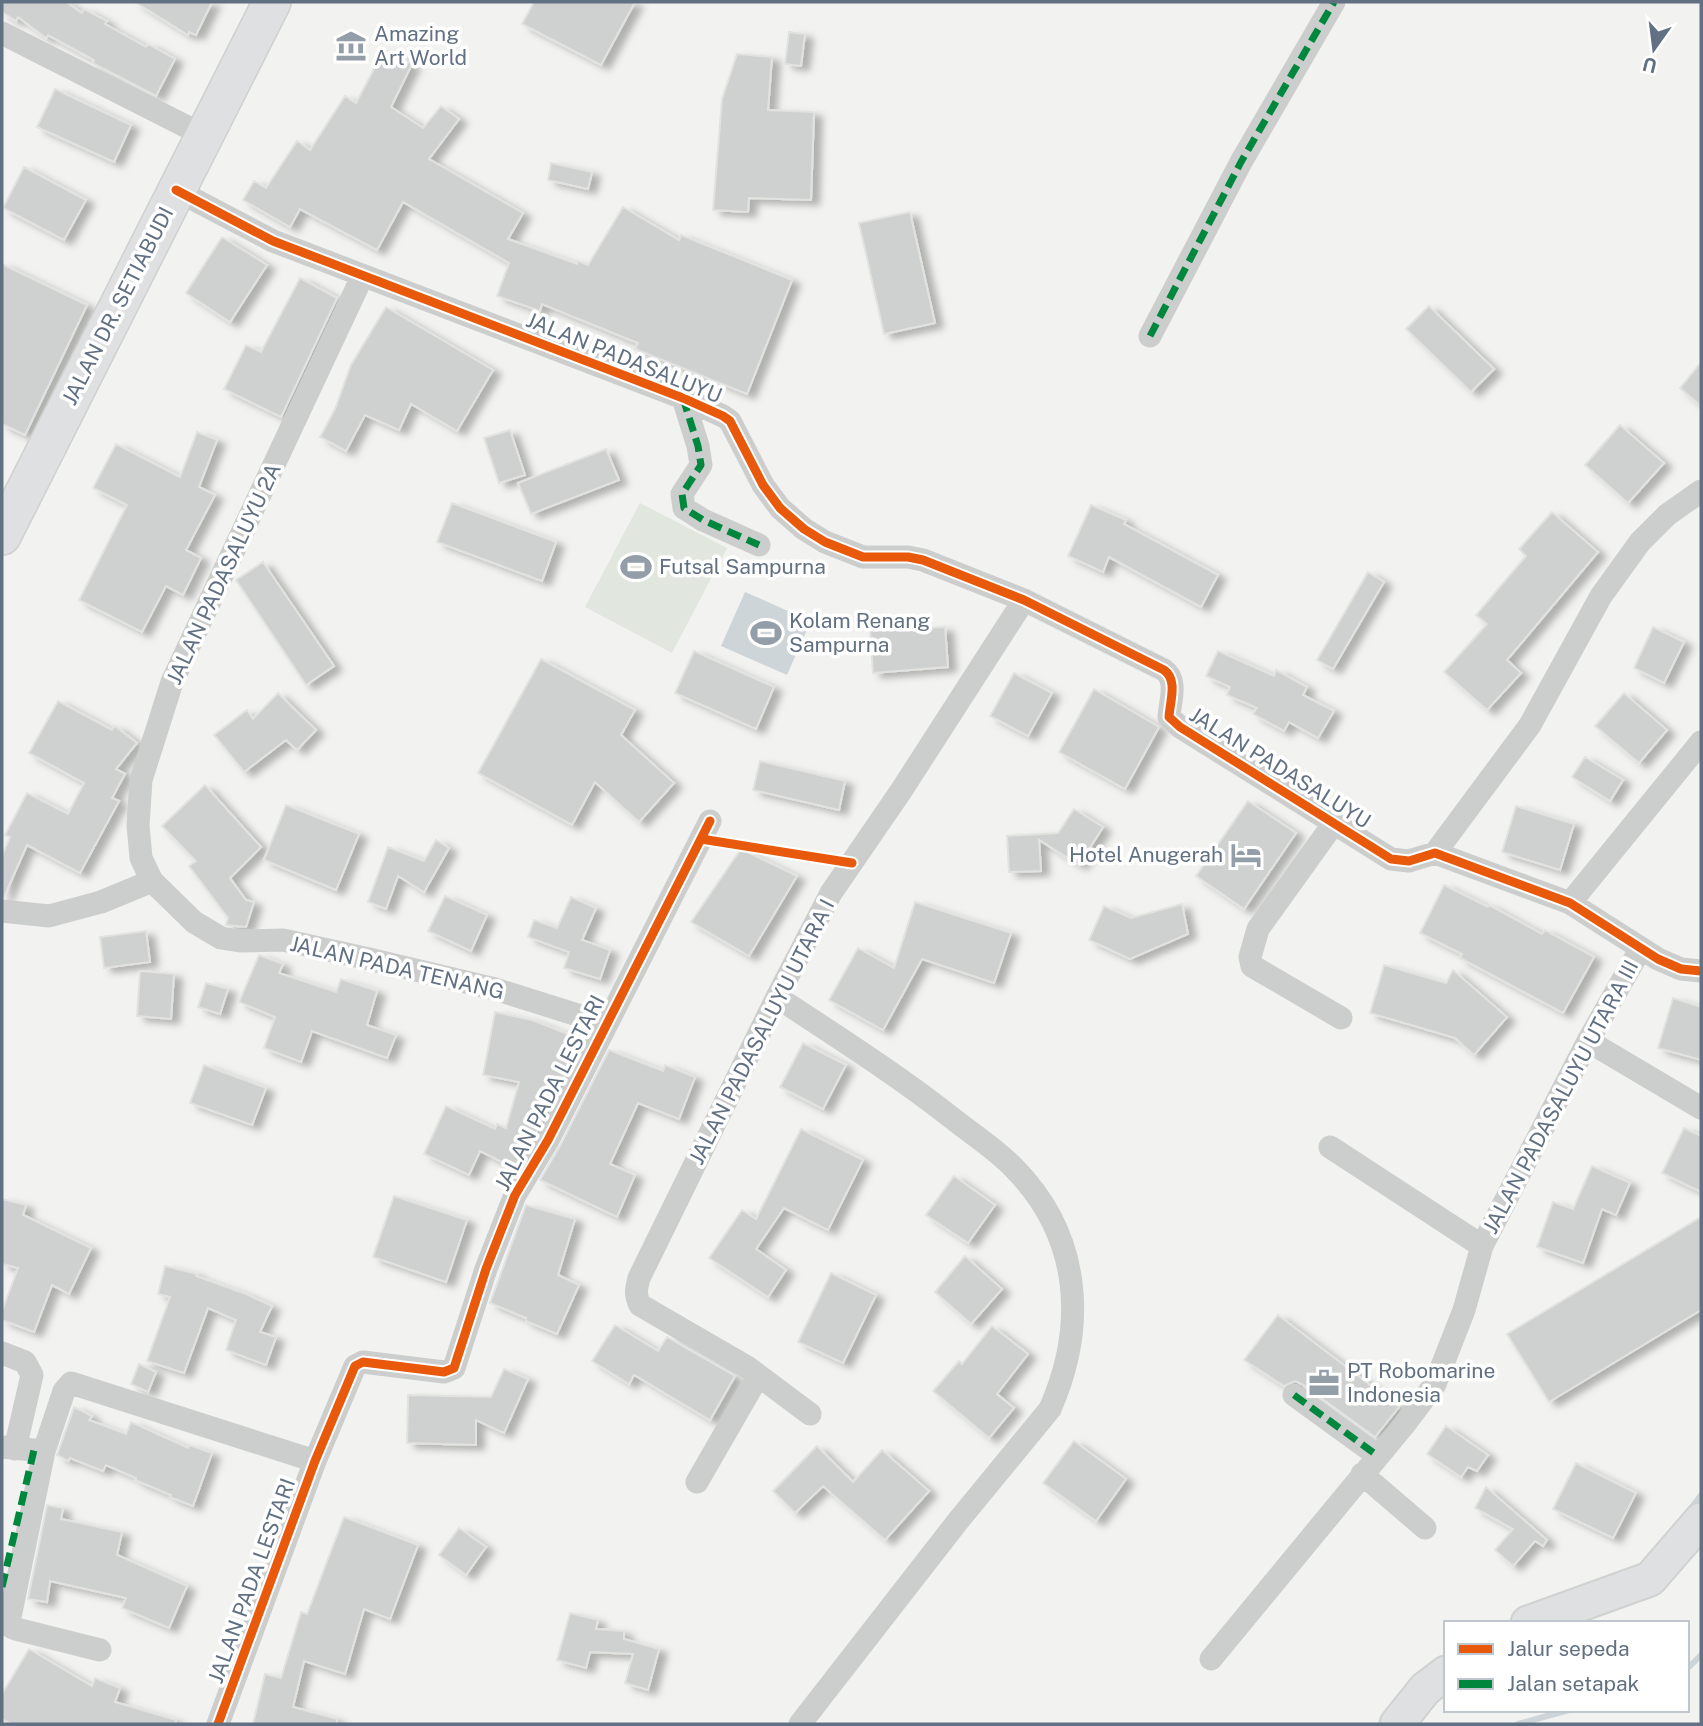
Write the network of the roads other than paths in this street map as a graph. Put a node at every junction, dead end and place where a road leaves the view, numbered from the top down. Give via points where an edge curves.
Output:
1 (272, 2) edge
2 (1334, 2) edge
3 (2, 33) edge
4 (203, 135) junction
5 (176, 190) junction
6 (362, 277) junction
7 (1150, 336) dead end
8 (683, 398) junction
9 (1701, 491) edge
10 (2, 536) edge
11 (759, 545) dead end
12 (1024, 600) junction
13 (1701, 742) edge
14 (710, 821) dead end
15 (1334, 823) junction
16 (1435, 853) junction
17 (152, 881) junction
18 (1570, 903) junction
19 (2, 911) edge
20 (1641, 948) junction
21 (1701, 971) edge
22 (777, 997) junction
23 (1341, 1018) dead end
24 (606, 1024) junction
25 (1588, 1041) junction
26 (1701, 1108) edge
27 (1330, 1147) dead end
28 (1482, 1246) junction
29 (2, 1353) edge
30 (758, 1377) junction
31 (1294, 1395) dead end
32 (810, 1414) dead end
33 (24, 1449) edge
34 (1378, 1456) junction
35 (315, 1461) junction
36 (1362, 1474) junction
37 (697, 1482) dead end
38 (1701, 1520) edge
39 (1425, 1528) dead end
40 (2, 1587) edge
41 (1534, 1621) edge
42 (100, 1650) dead end
43 (1211, 1659) dead end
44 (1444, 1675) edge
45 (218, 1724) edge
46 (800, 1724) edge
47 (1397, 1724) edge

1 - 4 main road, JALAN DR. SETIABUDI
2 - 7 street via 1241,162
3 - 4 street
4 - 5 main road, JALAN DR. SETIABUDI
5 - 6 street, JALAN PADASALUYU via 273,241
5 - 10 main road, JALAN DR. SETIABUDI
6 - 8 street, JALAN PADASALUYU
6 - 17 street, JALAN PADASALUYU 2A via 172,682 141,780 141,858
8 - 11 street via 701,465 682,494 684,508
8 - 12 street, JALAN PADASALUYU via 730,421 780,508 825,542 863,557 916,557
9 - 16 street via 1667,515 1616,573 1530,725
12 - 15 street, JALAN PADASALUYU via 1171,674 1169,717
12 - 22 street, JALAN PADASALUYU UTARA I via 831,893
13 - 18 street
14 - 24 street, JALAN PADA LESTARI
15 - 16 street, JALAN PADASALUYU via 1391,859 1409,861
15 - 23 street via 1258,929 1250,957 1252,966
16 - 18 street
17 - 19 street via 49,916
17 - 24 street, JALAN PADA TENANG via 194,922 221,938 283,940 369,958 495,989
18 - 20 street
20 - 21 street via 1681,969
20 - 25 street, JALAN PADASALUYU UTARA III
22 - 30 street, JALAN PADASALUYU UTARA I via 639,1278 635,1296 640,1305
22 - 46 street via 910,1085 1012,1166 1047,1211 1060,1239 1074,1306 1072,1342 1050,1409
24 - 35 street, JALAN PADA LESTARI via 515,1195 454,1368 444,1372 358,1363
25 - 26 street
25 - 28 street, JALAN PADASALUYU UTARA III
27 - 28 street, JALAN PADASALUYU UTARA III
28 - 34 street, JALAN PADASALUYU UTARA III via 1464,1310 1435,1384
29 - 33 street via 25,1362 32,1375
30 - 32 street, JALAN PADASALUYU UTARA I
30 - 37 street
31 - 34 street
33 - 35 street via 71,1383
33 - 40 street
33 - 42 street via 11,1628
34 - 36 street, JALAN PADASALUYU UTARA III
35 - 45 street, JALAN PADA LESTARI
36 - 39 street
36 - 43 street, JALAN PADASALUYU UTARA III
38 - 41 main road via 1650,1579
44 - 47 main road via 1425,1689

